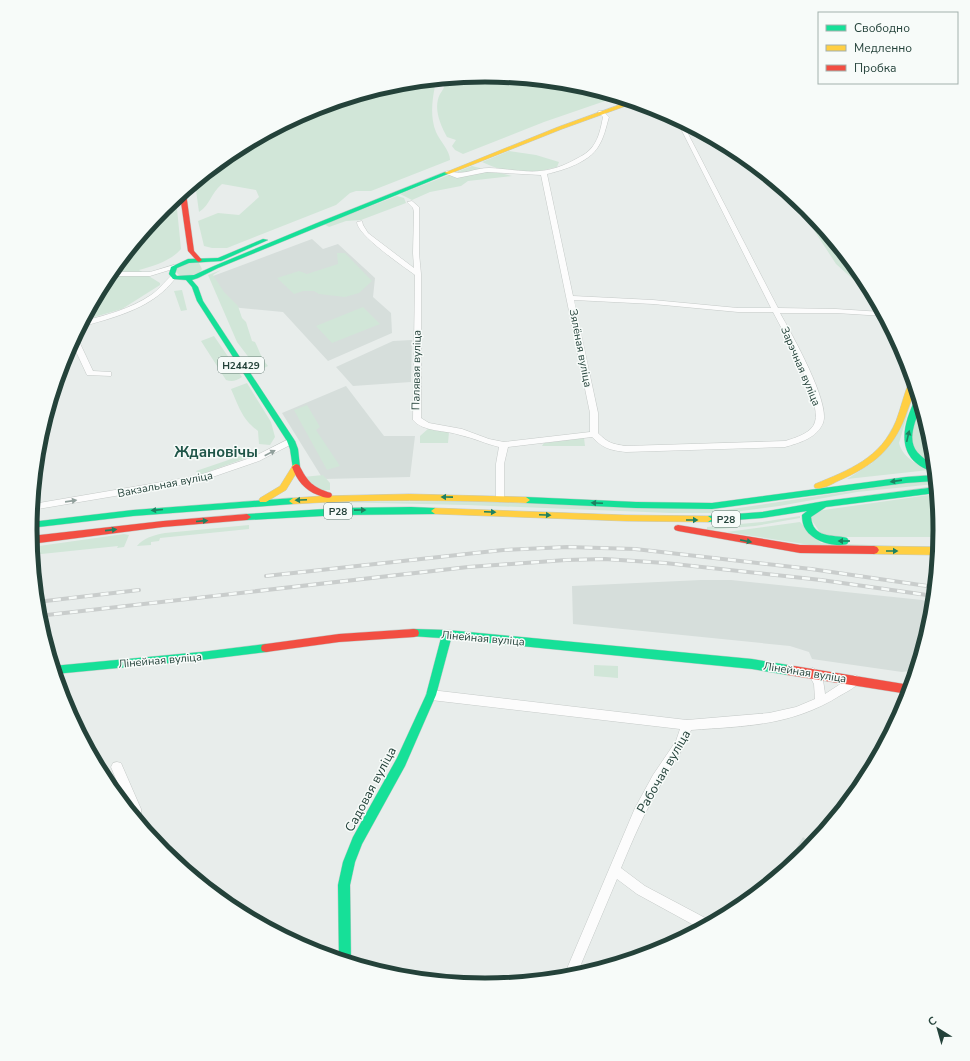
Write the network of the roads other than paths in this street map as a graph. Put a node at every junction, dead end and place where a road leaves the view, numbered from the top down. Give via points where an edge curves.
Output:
1 (617, 103) edge
2 (624, 105) edge
3 (601, 112) junction
4 (683, 129) edge
5 (447, 173) junction
6 (544, 174) junction
7 (184, 200) edge
8 (410, 202) dead end
9 (360, 222) dead end
10 (265, 240) junction
11 (191, 251) junction
12 (200, 261) junction
13 (184, 262) junction
14 (418, 274) junction
15 (118, 275) edge
16 (201, 275) junction
17 (174, 276) junction
18 (195, 287) junction
19 (571, 298) junction
20 (777, 311) junction
21 (877, 314) edge
22 (88, 322) edge
23 (77, 345) edge
24 (108, 374) dead end
25 (910, 390) edge
26 (916, 409) edge
27 (594, 434) junction
28 (291, 441) junction
29 (504, 445) junction
30 (928, 465) edge
31 (296, 468) junction
32 (930, 479) edge
33 (931, 491) edge
34 (798, 494) junction
35 (340, 497) junction
36 (500, 499) junction
37 (257, 502) junction
38 (825, 504) junction
39 (38, 506) edge
40 (625, 518) junction
41 (37, 524) edge
42 (37, 539) edge
43 (893, 541) dead end
44 (932, 551) edge
45 (447, 634) junction
46 (59, 669) edge
47 (813, 673) junction
48 (855, 680) junction
49 (904, 689) edge
50 (431, 695) junction
51 (820, 700) junction
52 (687, 725) junction
53 (117, 767) dead end
54 (135, 809) edge
55 (614, 870) junction
56 (702, 922) edge
57 (344, 956) edge
58 (572, 970) edge

1 - 10 main road
2 - 3 main road
3 - 5 main road
3 - 6 street via 606,116 602,133 593,149 579,159
4 - 20 street, Зарэчная вуліца
5 - 6 street via 457,176 487,170
5 - 16 main road
6 - 19 street, Зялёная вуліца
7 - 11 main road
8 - 14 street, Палявая вуліца via 416,207 417,212
9 - 14 street via 366,234
10 - 11 main road via 213,258 205,258
10 - 12 main road via 214,261
11 - 12 main road
11 - 13 main road
12 - 13 main road
12 - 16 main road via 206,268
13 - 17 main road
14 - 29 street, Палявая вуліца via 417,420 427,425 462,432
15 - 17 street
16 - 17 main road
16 - 18 main road
17 - 18 main road, Н24429
17 - 22 street via 158,295 142,304
18 - 28 main road, Н24429 via 200,301
19 - 20 street
19 - 27 street, Зялёная вуліца via 594,413
20 - 21 street
20 - 27 street, Зарэчная вуліца via 818,401 819,423 800,440 777,444 626,449 610,447
23 - 24 street via 90,373
25 - 34 main road, Р28 via 891,440 881,451 856,469
30 -> 26 main road via 915,458 907,448 906,440
27 - 29 street
28 - 31 main road, Н24429
39 -> 28 street, Вакзальная вуліца via 198,479 256,459
29 - 36 street via 500,464
31 - 35 main road, Н24429 via 300,479 315,493
31 - 37 main road via 287,486
32 -> 34 main road, Р28
33 - 38 main road, Р28
34 -> 36 main road, Р28 via 712,506
36 -> 35 main road, Р28 via 423,496
35 -> 37 main road, Р28
37 -> 41 main road, Р28 via 133,512
40 -> 38 main road, Р28 via 739,518
43 -> 38 main road, Р28 via 823,539 811,530 805,519 812,510
42 -> 40 main road, Р28 via 163,524 326,511 442,511
40 -> 44 main road, Р28 via 800,549
45 - 46 main road, Лінейная вуліца via 404,633 340,638 201,656
45 - 47 main road, Лінейная вуліца via 752,664
45 - 50 main road, Садовая вуліца
47 - 48 main road, Лінейная вуліца
47 - 51 street via 819,683
48 - 49 main road, Лінейная вуліца
48 - 51 street, Рабочая вуліца
50 - 52 street
50 - 57 main road, Садовая вуліца via 401,762 348,862 344,885
51 - 52 street, Рабочая вуліца via 797,712 765,718
52 - 55 street, Рабочая вуліца via 680,744 639,812
53 - 54 street
55 - 56 street via 642,890
55 - 58 street, Рабочая вуліца

